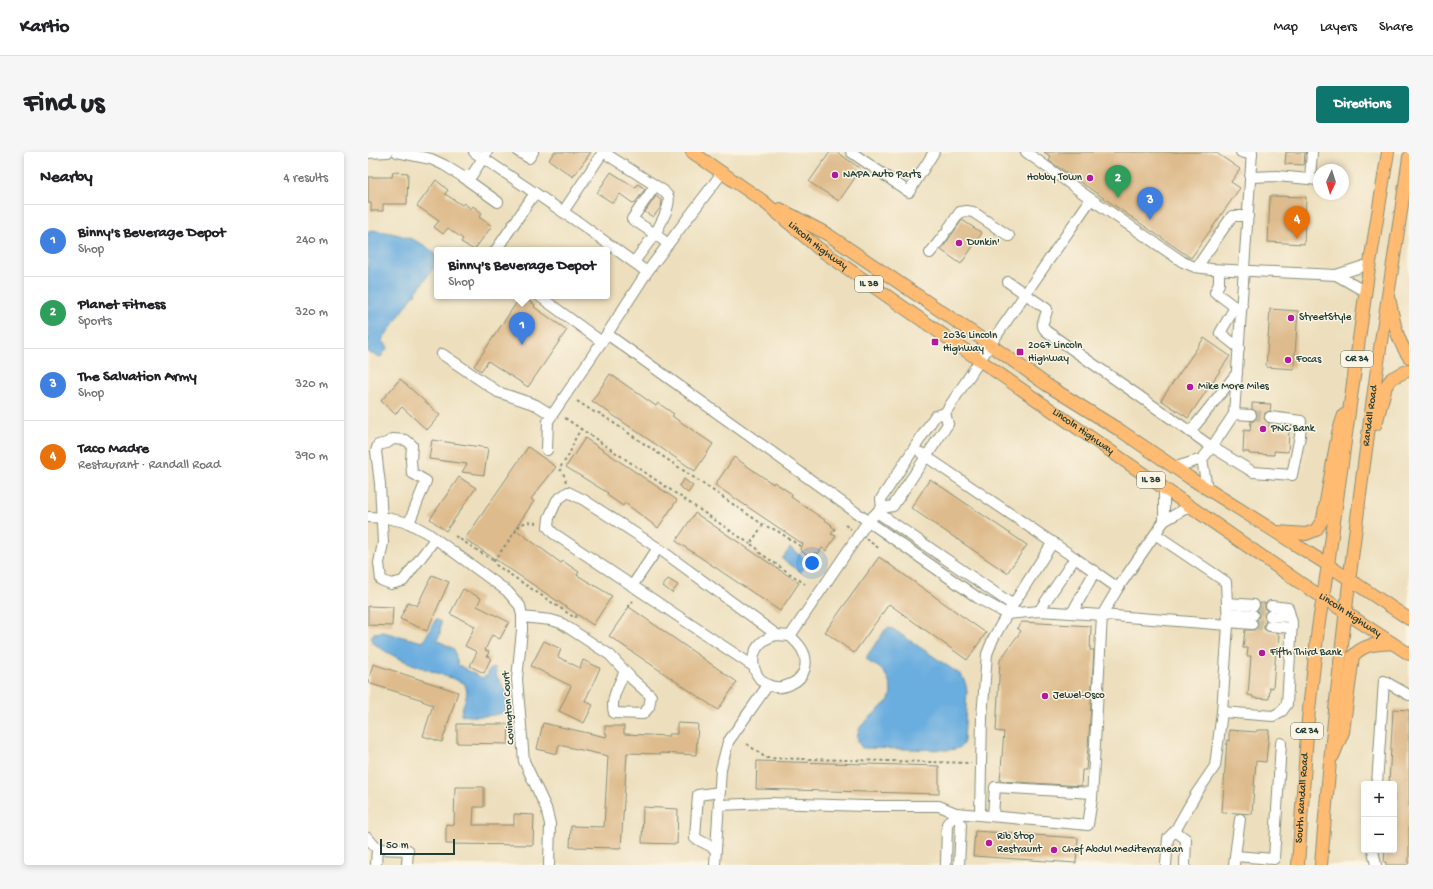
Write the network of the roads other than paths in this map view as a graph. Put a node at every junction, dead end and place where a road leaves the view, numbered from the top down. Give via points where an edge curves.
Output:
1 (388, 152) edge
2 (397, 152) edge
3 (474, 152) edge
4 (519, 152) edge
5 (533, 152) edge
6 (603, 152) edge
7 (692, 152) edge
8 (851, 152) edge
9 (934, 152) edge
10 (1026, 152) edge
11 (1241, 152) edge
12 (1312, 152) edge
13 (1388, 152) edge
14 (368, 153) edge
15 (1252, 153) edge
16 (485, 155) edge
17 (1409, 158) edge
18 (1313, 166) edge
19 (722, 173) junction
20 (1250, 176) junction
21 (463, 177) junction
22 (1313, 179) edge
23 (655, 186) junction
24 (535, 193) junction
25 (1091, 199) junction
26 (763, 201) junction
27 (498, 202) dead end
28 (563, 212) junction
29 (1248, 216) junction
30 (655, 234) junction
31 (1009, 236) dead end
32 (668, 244) junction
33 (498, 247) edge
34 (930, 253) dead end
35 (634, 262) junction
36 (1370, 264) junction
37 (1197, 267) junction
38 (1219, 270) junction
39 (1244, 271) junction
40 (647, 272) junction
41 (1336, 275) junction
42 (1008, 282) dead end
43 (1366, 292) junction
44 (1388, 293) junction
45 (1026, 294) junction
46 (544, 299) edge
47 (1238, 307) junction
48 (604, 338) junction
49 (990, 345) junction
50 (1238, 348) junction
51 (442, 354) dead end
52 (1409, 357) edge
53 (980, 361) junction
54 (1409, 370) edge
55 (1236, 373) junction
56 (1352, 394) junction
57 (945, 412) junction
58 (552, 414) junction
59 (1234, 414) junction
60 (1251, 415) tunnel mouth
61 (1270, 417) tunnel mouth
62 (1190, 432) junction
63 (1212, 447) junction
64 (914, 448) junction
65 (547, 450) dead end
66 (926, 456) junction
67 (1202, 460) junction
68 (1364, 465) junction
69 (1176, 467) junction
70 (1207, 488) junction
71 (1164, 489) junction
72 (1190, 506) junction
73 (880, 510) junction
74 (368, 517) edge
75 (381, 518) junction
76 (868, 521) junction
77 (1164, 521) junction
78 (409, 523) junction
79 (1277, 532) junction
80 (1155, 534) junction
81 (435, 539) junction
82 (1053, 542) junction
83 (658, 548) junction
84 (1075, 558) junction
85 (1328, 565) junction
86 (1095, 571) junction
87 (1349, 580) junction
88 (632, 586) junction
89 (1118, 588) junction
90 (1323, 598) junction
91 (1013, 605) junction
92 (1039, 611) junction
93 (1345, 612) junction
94 (1072, 613) junction
95 (1007, 614) junction
96 (1102, 615) junction
97 (1228, 615) junction
98 (522, 617) junction
99 (1290, 617) junction
100 (1409, 619) edge
101 (777, 635) junction
102 (790, 636) junction
103 (1392, 643) junction
104 (1409, 654) edge
105 (753, 666) junction
106 (625, 671) junction
107 (768, 685) junction
108 (1409, 695) edge
109 (1222, 712) junction
110 (1281, 743) dead end
111 (1329, 766) junction
112 (1377, 781) edge
113 (720, 792) junction
114 (1092, 794) junction
115 (719, 805) junction
116 (956, 813) junction
117 (980, 815) junction
118 (993, 816) junction
119 (1240, 819) dead end
120 (1174, 830) junction
121 (368, 838) edge
122 (377, 848) junction
123 (716, 849) junction
124 (1374, 853) edge
125 (1235, 860) edge
126 (376, 865) edge
127 (407, 865) edge
128 (549, 865) edge
129 (715, 865) edge
130 (946, 865) edge
131 (959, 865) edge
132 (1166, 865) edge
133 (1185, 865) edge
134 (1298, 865) edge
135 (1321, 865) edge
136 (1376, 865) edge

1 - 14 street
2 - 21 street via 431,159
3 - 16 street
4 - 5 street via 529,158
6 - 23 street
6 - 28 street
7 - 19 main road, Lincoln Highway / IL 38
8 - 9 street via 909,192
10 - 25 street
11 - 15 street
12 - 18 street
13 - 36 main road, Randall Road / CR 34
15 - 20 street
16 - 21 street via 472,174
16 - 24 street
17 - 44 main road, Randall Road / CR 34
19 - 26 main road, Lincoln Highway / IL 38
19 - 32 street
20 - 22 street
20 - 29 street
21 - 27 street
23 - 30 street via 664,191 669,202
23 - 30 street via 632,219
24 - 28 street
24 - 33 street
25 - 37 street via 1183,262
25 - 45 street
26 - 49 main road, Lincoln Highway / IL 38 via 827,234
26 - 53 main road, Lincoln Highway / IL 38 via 818,248
28 - 35 street
29 - 37 street via 1232,216
29 - 39 street
30 - 32 street
30 - 35 street
31 - 34 street via 973,212 960,212
32 - 40 street
35 - 40 street
36 - 41 street
36 - 43 main road, Randall Road / CR 34
37 - 38 street
38 - 39 street
38 - 47 street via 1215,292
39 - 41 street
39 - 47 street
40 - 48 street
41 - 43 street
42 - 45 street
43 - 56 main road, Randall Road / CR 34
44 - 52 main road via 1396,333
44 - 68 main road, Randall Road / CR 34
45 - 49 street
45 - 62 street via 1048,309 1042,323 1046,331
46 - 48 street
47 - 50 street
47 - 50 street via 1220,333
48 - 58 street
48 - 76 street
49 - 53 street
49 - 69 main road, Lincoln Highway / IL 38 via 1047,385
50 - 55 street
51 - 58 street via 498,392 536,405
53 - 57 street
53 - 71 main road, Lincoln Highway / IL 38
54 - 68 main road via 1392,378 1386,386
55 - 59 street
55 - 62 street
56 - 79 main road via 1338,433 1324,519 1316,530 1306,534
56 - 85 main road, Randall Road / CR 34
57 - 64 street via 935,416
57 - 66 street via 948,424
58 - 65 street via 548,421
59 - 60 street
59 - 63 street
61 - 63 street via 1300,422 1300,436 1292,475 1253,472
62 - 63 street
63 - 67 street
64 - 66 street
64 - 73 street via 881,499
66 - 73 street via 893,506
66 - 82 street
67 - 69 street
67 - 70 street
68 - 87 main road, Randall Road / CR 34
69 - 70 main road, Lincoln Highway / IL 38
70 - 79 main road, Lincoln Highway / IL 38
71 - 72 main road, Lincoln Highway / IL 38
71 - 77 street
72 - 77 street
72 - 90 main road, Lincoln Highway / IL 38
73 - 76 street
73 - 91 street
74 - 75 street, Covington Court
75 - 78 street, Covington Court
75 - 78 street via 376,451 378,445 393,439 406,440 412,445 412,473 426,481
75 - 81 street via 380,574 381,580 391,584 403,581
76 - 95 street via 978,598
76 - 102 street
77 - 80 street
78 - 81 street, Covington Court
79 - 85 main road, Lincoln Highway / IL 38
80 - 89 street
80 - 97 street via 1226,582
81 - 98 street, Covington Court via 507,591 520,606
82 - 84 street
82 - 91 street
83 - 88 street
83 - 88 street via 568,492 557,500 549,518 548,527 553,533
83 - 101 street
84 - 86 street
84 - 92 street
85 - 87 main road, Lincoln Highway / IL 38
85 - 90 main road, South Randall Road / CR 34
86 - 89 street
86 - 94 street
87 - 93 main road, South Randall Road / CR 34
87 - 100 main road, Lincoln Highway / IL 38
88 - 105 street
89 - 96 street
90 - 93 main road, Lincoln Highway / IL 38
90 - 134 main road, South Randall Road / CR 34 via 1308,719
91 - 95 street
92 - 94 street
92 - 95 street
93 - 103 main road, Lincoln Highway / IL 38
93 - 111 main road, South Randall Road / CR 34
94 - 96 street
95 - 117 street via 992,639 987,654 982,717
96 - 97 street
96 - 114 street
97 - 97 street via 1253,614
97 - 109 street
98 - 106 street via 561,623 610,655
98 - 128 street, Covington Court via 518,679 524,761 549,819
99 - 99 street via 1270,616
99 - 109 street via 1287,704 1282,711 1273,716
101 - 102 street
101 - 105 street via 761,642 753,657
102 - 107 street via 804,653 804,670 800,678 790,685 777,688
103 - 104 main road, Lincoln Highway / IL 38
103 - 111 main road via 1369,645 1359,649 1353,656 1343,732
105 - 107 street via 761,681
106 - 106 street via 651,696 649,707 642,714 614,713 614,697
107 - 113 street via 728,742 721,769
108 - 112 street via 1384,680
109 - 120 street via 1215,766
110 - 125 street via 1274,859
111 - 135 main road, South Randall Road / CR 34
113 - 115 street
113 - 123 street via 698,796 695,838
114 - 118 street via 1088,824
114 - 118 street via 995,787
115 - 116 street via 769,803 939,806
115 - 123 street
116 - 117 street
116 - 130 street via 947,824
116 - 131 street via 961,825
117 - 118 street
119 - 125 street
120 - 132 street via 1168,838
120 - 133 street via 1186,839
121 - 122 street
122 - 126 street
122 - 127 street via 408,850
123 - 129 street
124 - 136 street

